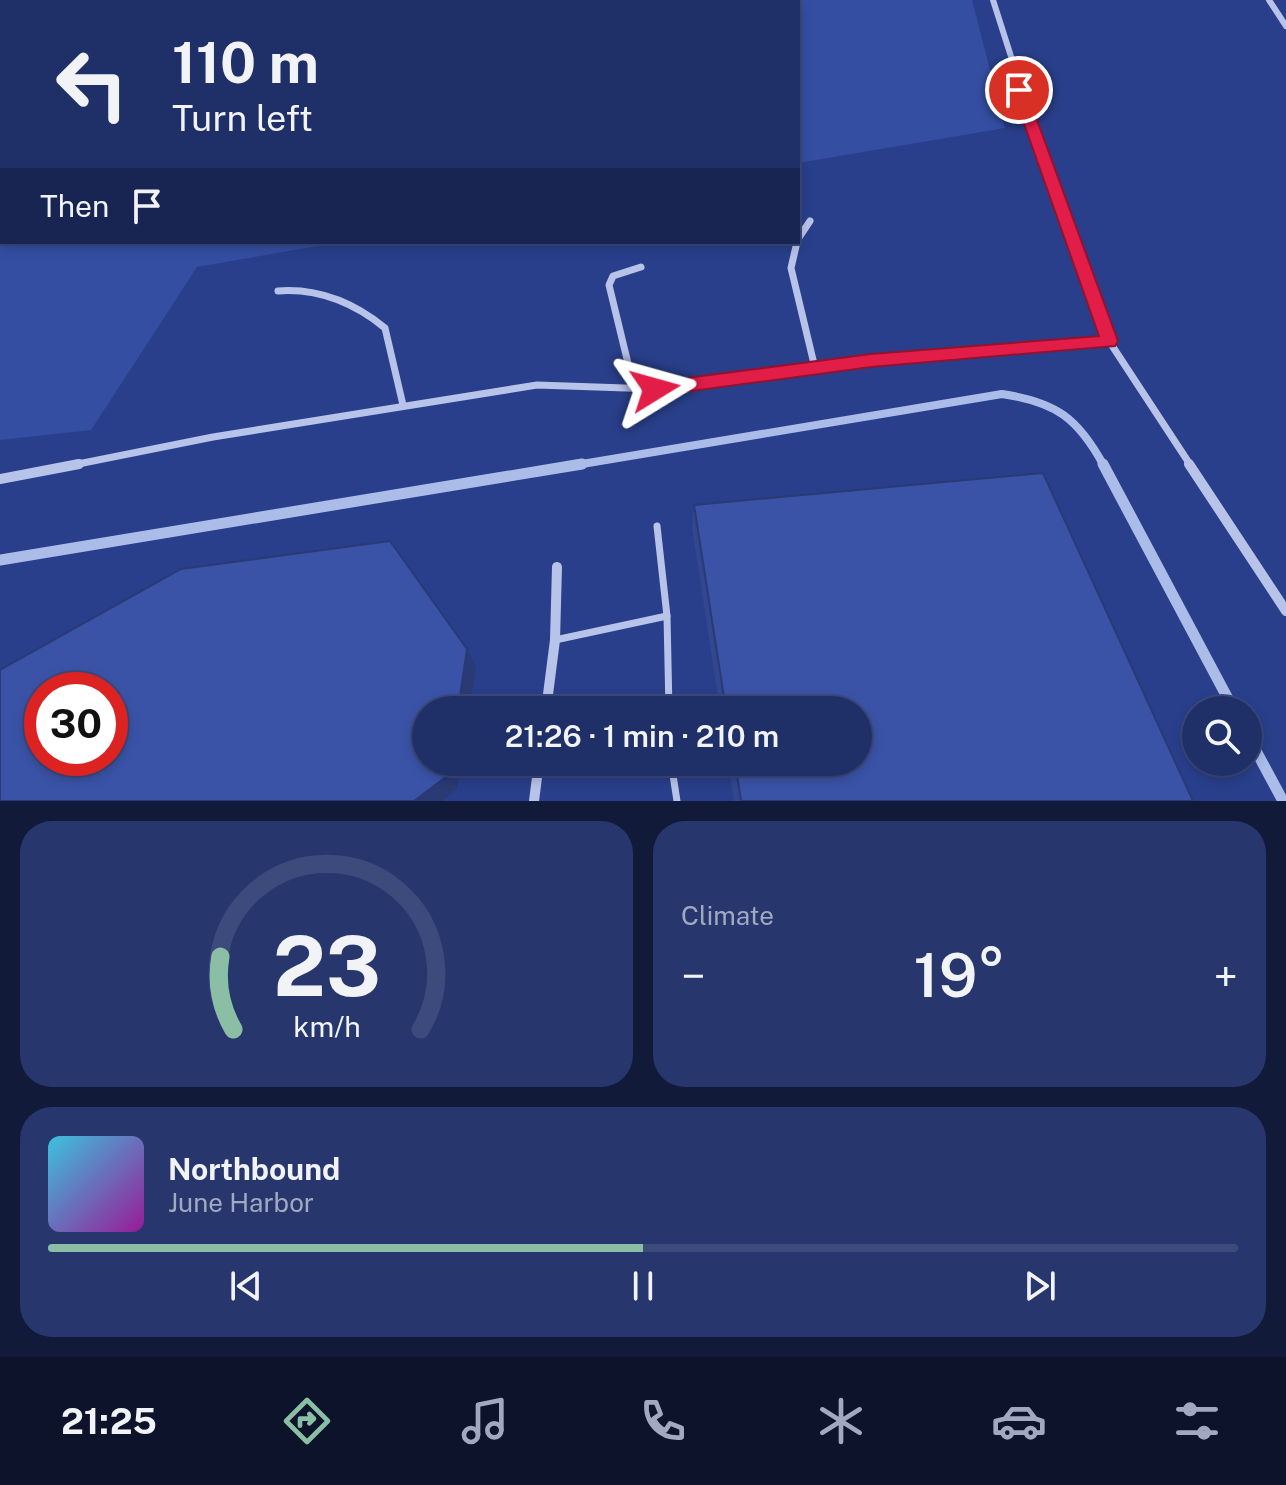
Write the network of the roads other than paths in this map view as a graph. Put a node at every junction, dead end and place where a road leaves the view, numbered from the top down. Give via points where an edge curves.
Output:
1 (993, 0) edge
2 (1269, 0) edge
3 (1286, 26) edge
4 (810, 221) dead end
5 (800, 238) edge
6 (797, 244) edge
7 (641, 267) dead end
8 (278, 291) dead end
9 (1109, 341) junction
10 (815, 368) junction
11 (634, 388) junction
12 (403, 405) junction
13 (0, 479) edge
14 (657, 526) dead end
15 (557, 567) dead end
16 (1286, 611) edge
17 (667, 616) junction
18 (555, 640) junction
19 (548, 696) edge
20 (669, 696) edge
21 (537, 776) edge
22 (673, 776) edge
23 (534, 801) edge
24 (677, 801) edge

1 - 9 street via 1049,180
2 - 3 street
4 - 5 street
6 - 10 street via 791,268
7 - 11 street via 613,276 609,285
8 - 12 street via 330,295 385,328
9 - 10 street
9 - 16 street
10 - 11 street
11 - 12 street via 537,385
12 - 13 street
14 - 17 lane
15 - 18 street
17 - 18 lane
17 - 20 lane
18 - 19 street
21 - 23 street
22 - 24 lane

